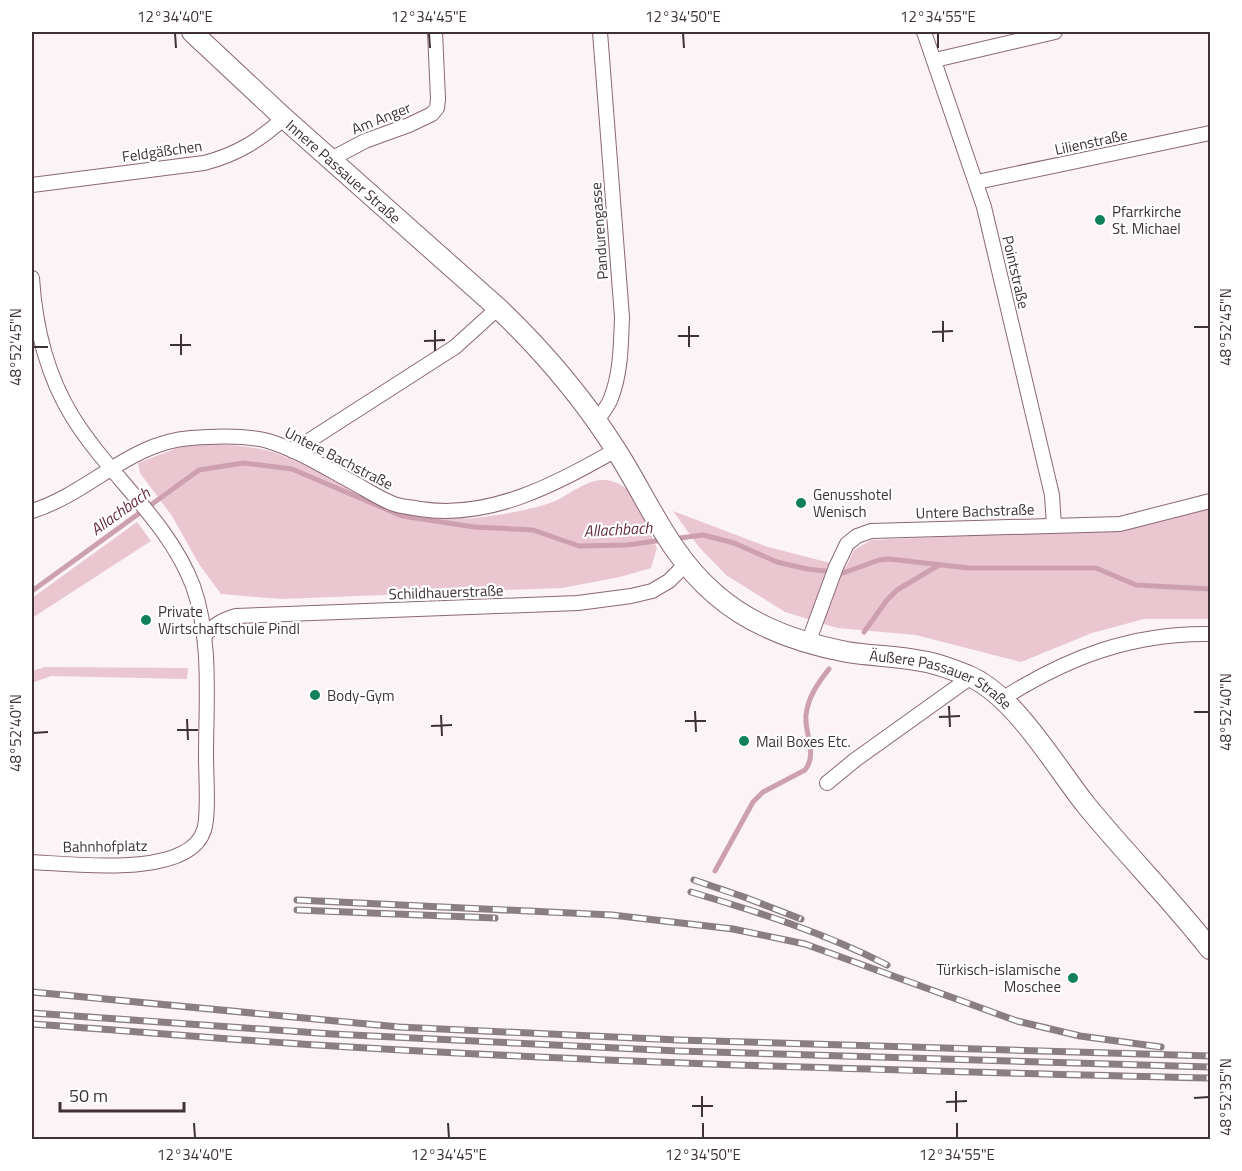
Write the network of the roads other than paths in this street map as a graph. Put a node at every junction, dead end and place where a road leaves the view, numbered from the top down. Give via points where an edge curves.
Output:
1 (192, 32) edge
2 (435, 32) edge
3 (600, 32) edge
4 (924, 32) edge
5 (1055, 32) edge
6 (935, 60) junction
7 (284, 118) junction
8 (1210, 133) edge
9 (331, 159) junction
10 (977, 182) junction
11 (32, 185) edge
12 (32, 278) edge
13 (498, 308) junction
14 (596, 422) junction
15 (616, 450) junction
16 (293, 451) junction
17 (112, 469) junction
18 (631, 477) joint
19 (1210, 501) edge
20 (32, 511) edge
21 (1054, 525) junction
22 (683, 562) junction
23 (1210, 634) edge
24 (204, 636) junction
25 (808, 642) junction
26 (971, 677) junction
27 (1002, 699) junction
28 (827, 783) dead end
29 (32, 862) edge
30 (1210, 949) edge

1 - 7 main road, Innere Passauer Straße
2 - 9 street, Am Anger via 437,108 432,114
3 - 14 street, Pandurengasse via 622,317 615,384
4 - 6 street, Pointstraße
5 - 6 street
6 - 10 street, Pointstraße
7 - 9 main road, Innere Passauer Straße
7 - 11 street, Feldgäßchen via 250,145 222,159
8 - 10 street, Lilienstraße
9 - 13 main road, Innere Passauer Straße
10 - 21 street, Pointstraße via 1052,495
12 - 17 street via 39,330 51,372 72,416
13 - 14 main road, Innere Passauer Straße via 569,383
13 - 16 street via 455,347
14 - 15 main road, Innere Passauer Straße
15 - 16 street, Untere Bachstraße via 543,489 504,503 434,511 394,505
15 - 18 main road, Innere Passauer Straße
16 - 17 street, Untere Bachstraße via 245,438 189,438 143,451
17 - 20 street, Untere Bachstraße via 76,492
17 - 24 street via 171,542 192,585
18 - 22 main road, Äußere Passauer Straße
19 - 21 street, Untere Bachstraße via 1120,524
21 - 25 street, Untere Bachstraße via 871,531 857,536 847,544 836,567
22 - 24 street, Schildhauerstraße via 669,581 652,591 631,596 555,604 236,616 218,623
22 - 25 main road, Äußere Passauer Straße via 715,595 748,618
23 - 27 street via 1119,644 1092,652
24 - 29 street, Bahnhofplatz via 205,828 200,840 179,856 147,864
25 - 26 main road, Äußere Passauer Straße via 846,652 924,661
26 - 27 main road, Äußere Passauer Straße
26 - 28 street
27 - 30 main road, Äußere Passauer Straße via 1086,805

